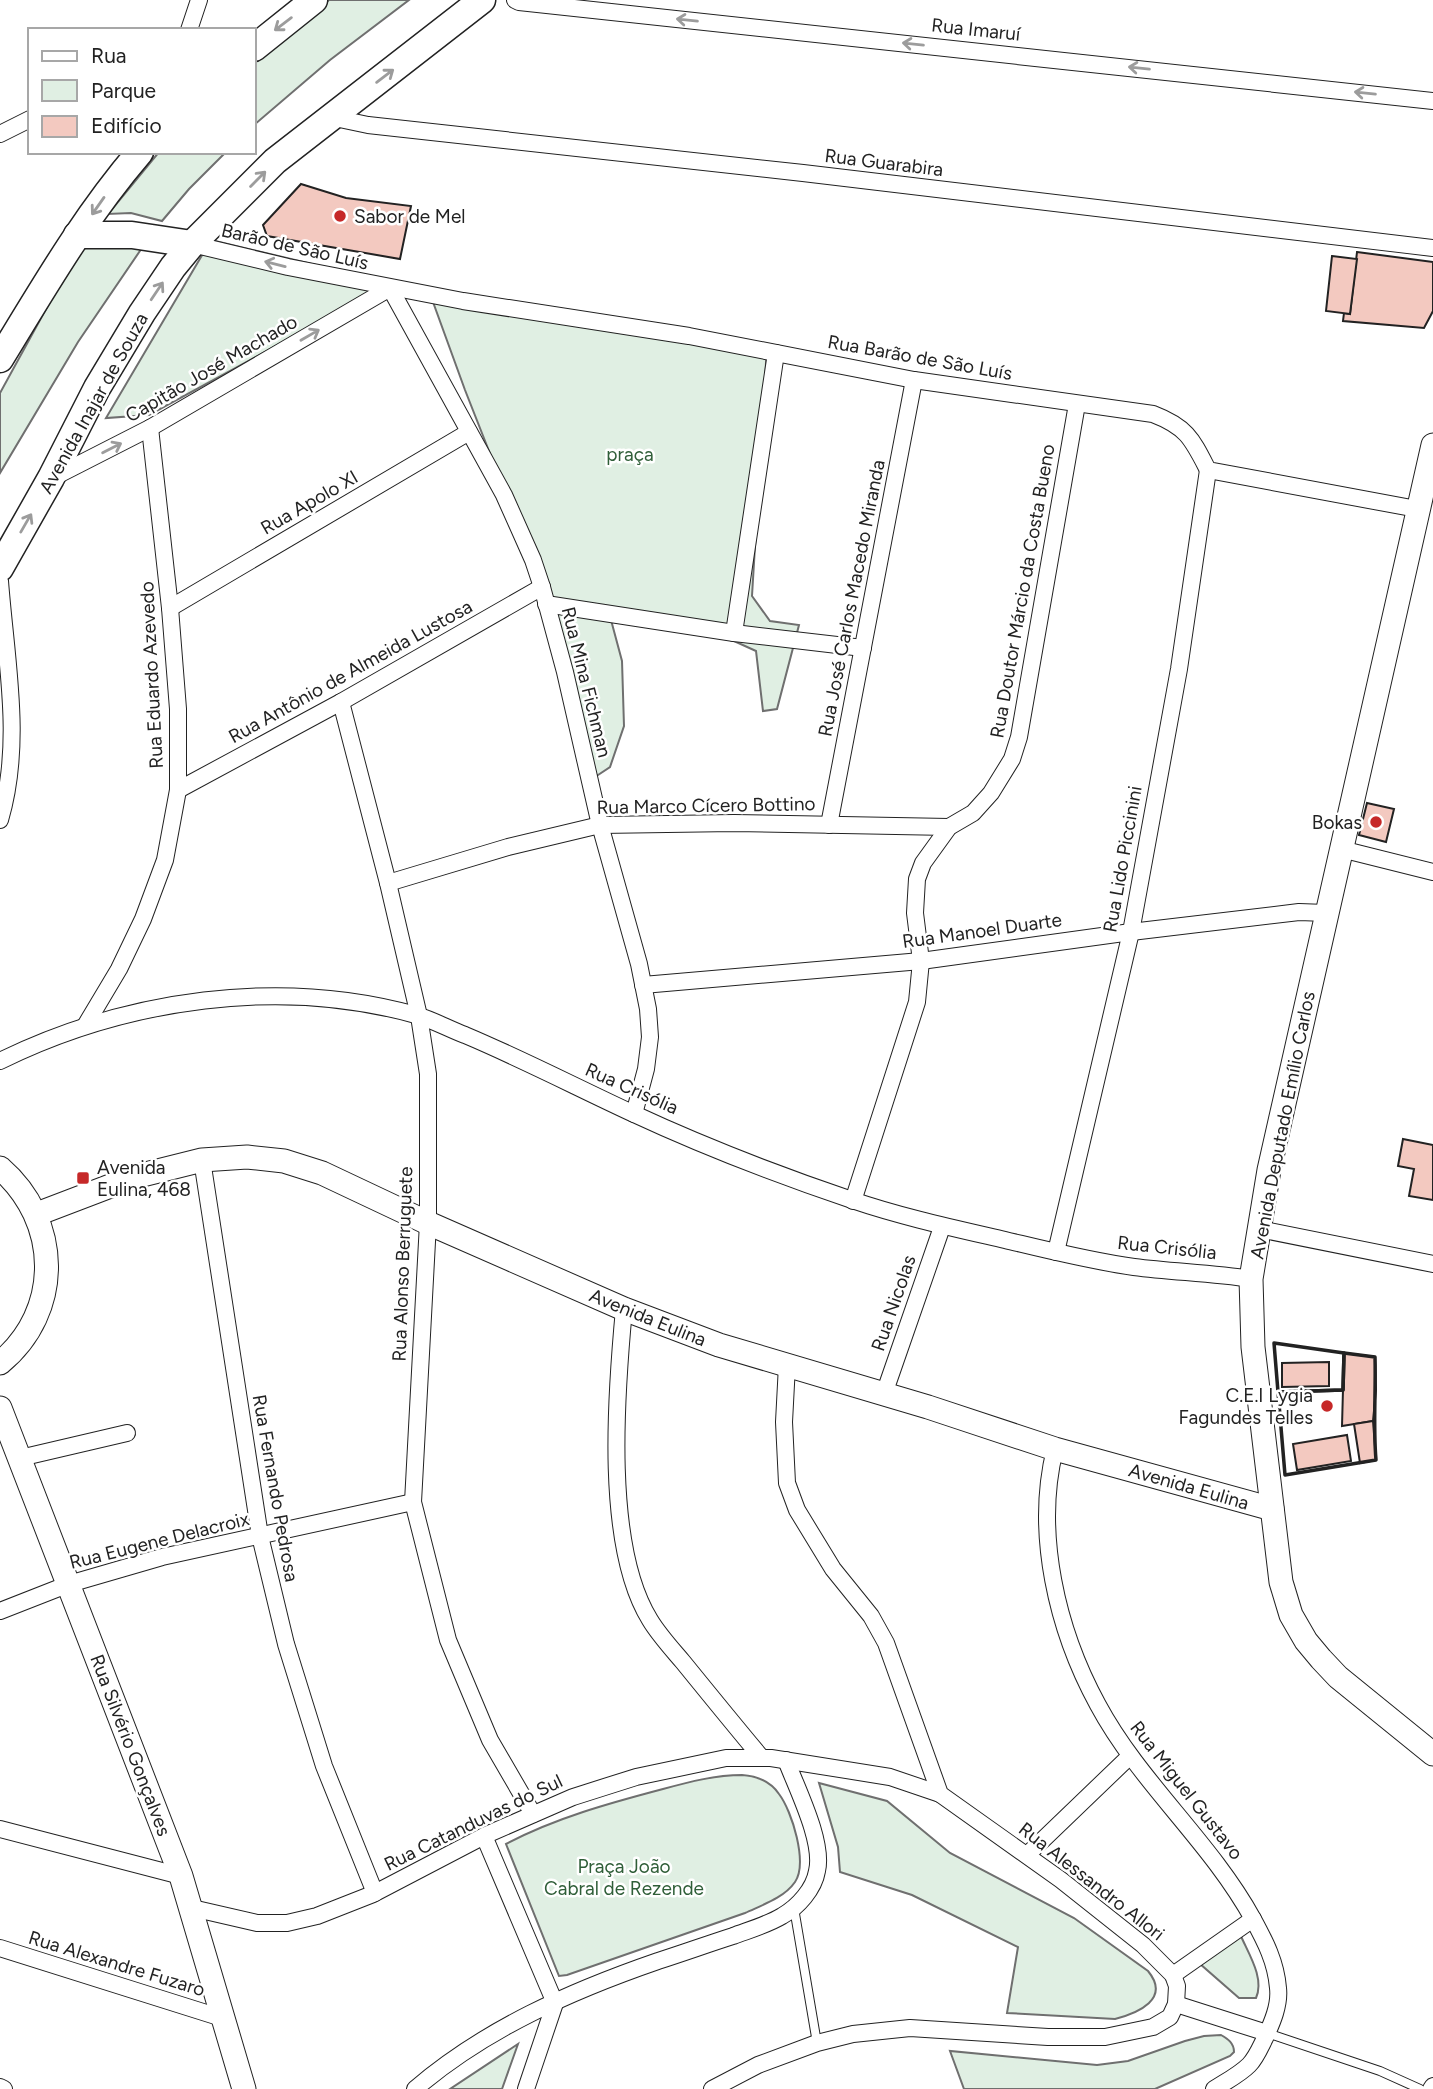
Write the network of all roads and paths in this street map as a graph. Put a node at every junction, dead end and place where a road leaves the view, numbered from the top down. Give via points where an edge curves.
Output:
1 (199, 0) edge
2 (314, 0) edge
3 (482, 0) edge
4 (515, 0) edge
5 (190, 28) edge
6 (256, 46) edge
7 (1433, 101) edge
8 (330, 117) junction
9 (28, 121) edge
10 (0, 134) edge
11 (138, 154) edge
12 (76, 236) junction
13 (192, 244) junction
14 (1433, 248) edge
15 (390, 288) junction
16 (10, 329) edge
17 (776, 353) junction
18 (0, 359) edge
19 (914, 380) junction
20 (1077, 404) junction
21 (150, 428) junction
22 (469, 432) junction
23 (1433, 445) edge
24 (1208, 470) junction
25 (51, 478) junction
26 (1417, 509) junction
27 (0, 568) edge
28 (0, 581) edge
29 (542, 587) junction
30 (546, 604) junction
31 (170, 608) junction
32 (734, 633) junction
33 (863, 648) junction
34 (341, 702) junction
35 (178, 790) junction
36 (0, 820) edge
37 (600, 825) junction
38 (830, 825) junction
39 (949, 827) junction
40 (1340, 849) junction
41 (1433, 872) edge
42 (387, 883) junction
43 (1326, 914) junction
44 (1131, 932) junction
45 (921, 961) junction
46 (643, 985) junction
47 (419, 1016) junction
48 (85, 1026) junction
49 (0, 1061) edge
50 (634, 1114) junction
51 (202, 1160) junction
52 (0, 1168) edge
53 (853, 1201) junction
54 (37, 1214) junction
55 (428, 1223) junction
56 (942, 1227) junction
57 (1259, 1229) junction
58 (1056, 1252) junction
59 (1433, 1264) edge
60 (1251, 1279) junction
61 (624, 1309) junction
62 (0, 1363) edge
63 (787, 1365) junction
64 (884, 1394) junction
65 (0, 1408) edge
66 (127, 1433) dead end
67 (1055, 1449) junction
68 (20, 1458) junction
69 (413, 1502) junction
70 (1272, 1509) junction
71 (260, 1536) junction
72 (69, 1584) junction
73 (0, 1611) edge
74 (1431, 1746) edge
75 (1130, 1756) junction
76 (761, 1758) junction
77 (786, 1760) junction
78 (940, 1794) junction
79 (533, 1814) junction
80 (0, 1829) edge
81 (484, 1836) junction
82 (1027, 1855) junction
83 (181, 1876) junction
84 (375, 1893) junction
85 (192, 1908) junction
86 (794, 1908) junction
87 (1253, 1919) junction
88 (0, 1948) edge
89 (1173, 1975) junction
90 (555, 2003) junction
91 (1177, 2004) junction
92 (222, 2018) junction
93 (1267, 2033) junction
94 (817, 2042) junction
95 (244, 2089) edge
96 (415, 2089) edge
97 (526, 2089) edge
98 (712, 2089) edge
99 (1214, 2089) edge
100 (1420, 2089) edge

1 - 5 street
2 -> 6 main road
8 -> 3 main road, Avenida Inajar de Souza
7 -> 4 street, Rua Imaruí
13 -> 8 main road, Avenida Inajar de Souza via 275,161
8 - 14 street, Rua Guarabira
9 - 10 street
11 -> 12 main road
12 - 13 main road via 132,235
12 - 16 main road
15 -> 13 street, Barão de São Luís
25 -> 13 main road, Avenida Inajar de Souza via 142,313
15 - 17 street, Rua Barão de São Luís
21 -> 15 street, Capitão José Machado
15 - 22 street, Rua Mina Fichman
16 - 18 main road
17 - 19 street, Rua Barão de São Luís
17 - 32 street
19 - 20 street, Rua Barão de São Luís
19 - 33 street, Rua José Carlos Macedo Miranda
20 - 24 street, Rua Barão de São Luís via 1153,414 1174,422 1192,439
20 - 39 street, Rua Doutor Márcio da Costa Bueno via 1033,666 1012,759 992,793
25 -> 21 street, Capitão José Machado
21 - 31 street, Rua Eduardo Azevedo
22 - 29 street, Rua Mina Fichman via 509,508
22 - 31 street, Rua Apolo XI
23 - 26 street, Avenida Deputado Emílio Carlos
24 - 26 street
24 - 44 street, Rua Lido Piccinini via 1179,669
27 -> 25 main road, Avenida Inajar de Souza
26 - 40 street, Avenida Deputado Emílio Carlos
28 - 36 street via 13,734
29 - 30 street, Rua Mina Fichman
29 - 34 street, Rua Antônio de Almeida Lustosa
30 - 32 street
30 - 37 street, Rua Mina Fichman
31 - 35 street, Rua Eduardo Azevedo via 178,709
32 - 33 street
33 - 38 street, Rua José Carlos Macedo Miranda
34 - 35 street, Rua Antônio de Almeida Lustosa
34 - 42 street, Rua Alonso Berruguete
35 - 48 street, Rua Eduardo Azevedo via 165,860 143,919
37 - 38 street, Rua Marco Cícero Bottino
37 - 42 street, Rua Marco Cícero Bottino
37 - 46 street, Rua Mina Fichman
38 - 39 street, Rua Marco Cícero Bottino
39 - 45 street, Rua Doutor Márcio da Costa Bueno via 917,879 915,913
40 - 41 street
40 - 43 street, Avenida Deputado Emílio Carlos
42 - 47 street, Rua Alonso Berruguete
43 - 44 street, Rua Manoel Duarte via 1299,912
43 - 57 street, Avenida Deputado Emílio Carlos
44 - 45 street, Rua Manoel Duarte
44 - 58 street, Rua Lido Piccinini
45 - 46 street, Rua Manoel Duarte
45 - 53 street, Rua Doutor Márcio da Costa Bueno via 910,1030
46 - 50 street, Rua Mina Fichman via 650,1037
47 - 48 street, Rua Crisólia via 361,1003 206,1000 140,1010
47 - 50 street, Rua Crisólia
47 - 55 street, Rua Alonso Berruguete via 428,1074
48 - 49 street, Rua Crisólia
50 - 53 street, Rua Crisólia
51 - 54 street, Avenida Eulina via 134,1177
51 - 55 street, Avenida Eulina via 247,1157 284,1161 322,1173
51 - 71 street, Rua Fernando Pedrosa
52 - 54 street via 17,1183
53 - 56 street, Rua Crisólia
54 - 62 street via 46,1249 46,1285 35,1320
55 - 61 street, Avenida Eulina
55 - 69 street, Rua Alonso Berruguete
56 - 58 street, Rua Crisólia
56 - 64 street, Rua Nicolas
57 - 59 street
57 - 60 street, Avenida Deputado Emílio Carlos
58 - 60 street, Rua Crisólia via 1134,1267
60 - 70 street, Avenida Deputado Emílio Carlos via 1253,1347
61 - 63 street, Avenida Eulina
61 - 76 street via 617,1443 621,1530 632,1583 650,1620
63 - 64 street, Avenida Eulina
63 - 78 street via 787,1483 797,1510 833,1569 871,1616 886,1643
64 - 67 street, Avenida Eulina
65 - 68 street, Rua Silvério Gonçalves
66 - 68 street
67 - 70 street, Avenida Eulina
67 - 75 street, Rua Miguel Gustavo via 1048,1533 1060,1614 1098,1705
68 - 72 street, Rua Silvério Gonçalves
69 - 71 street, Rua Eugene Delacroix
69 - 79 street, Rua Alonso Berruguete via 448,1640 490,1740
70 - 74 street, Avenida Deputado Emílio Carlos via 1281,1582 1291,1615 1306,1641 1338,1677
71 - 72 street, Rua Eugene Delacroix via 162,1557
71 - 84 street, Rua Fernando Pedrosa via 286,1644 324,1766
72 - 73 street, Rua Eugene Delacroix
72 - 83 street, Rua Silvério Gonçalves
75 - 82 street
75 - 87 street, Rua Miguel Gustavo via 1212,1854
76 - 77 street, Rua Catanduvas do Sul
76 - 79 street, Rua Catanduvas do Sul via 726,1758 636,1777
77 - 78 street, Rua Catanduvas do Sul via 890,1777
77 - 86 street via 819,1854 810,1889
78 - 82 street, Rua Alessandro Allori
79 - 81 street, Rua Catanduvas do Sul
80 - 83 street
81 - 84 street, Rua Catanduvas do Sul
81 - 90 street
82 - 89 street, Rua Alessandro Allori via 1143,1945
83 - 85 street, Rua Silvério Gonçalves
84 - 85 street, Rua Catanduvas do Sul via 287,1923 257,1923
85 - 92 street, Rua Silvério Gonçalves
86 - 90 street via 755,1928
86 - 94 lane
87 - 89 street
87 - 93 street, Rua Miguel Gustavo via 1275,1964 1279,1991
88 - 92 street, Rua Alexandre Fuzaro
89 - 91 street
90 - 96 street via 460,2053
90 - 97 street
91 - 93 street
91 - 94 street via 1170,2017 1153,2027 1105,2037 894,2028
92 - 95 street, Rua Silvério Gonçalves
93 - 99 street, Rua Miguel Gustavo via 1248,2066
93 - 100 lane
94 - 98 street

